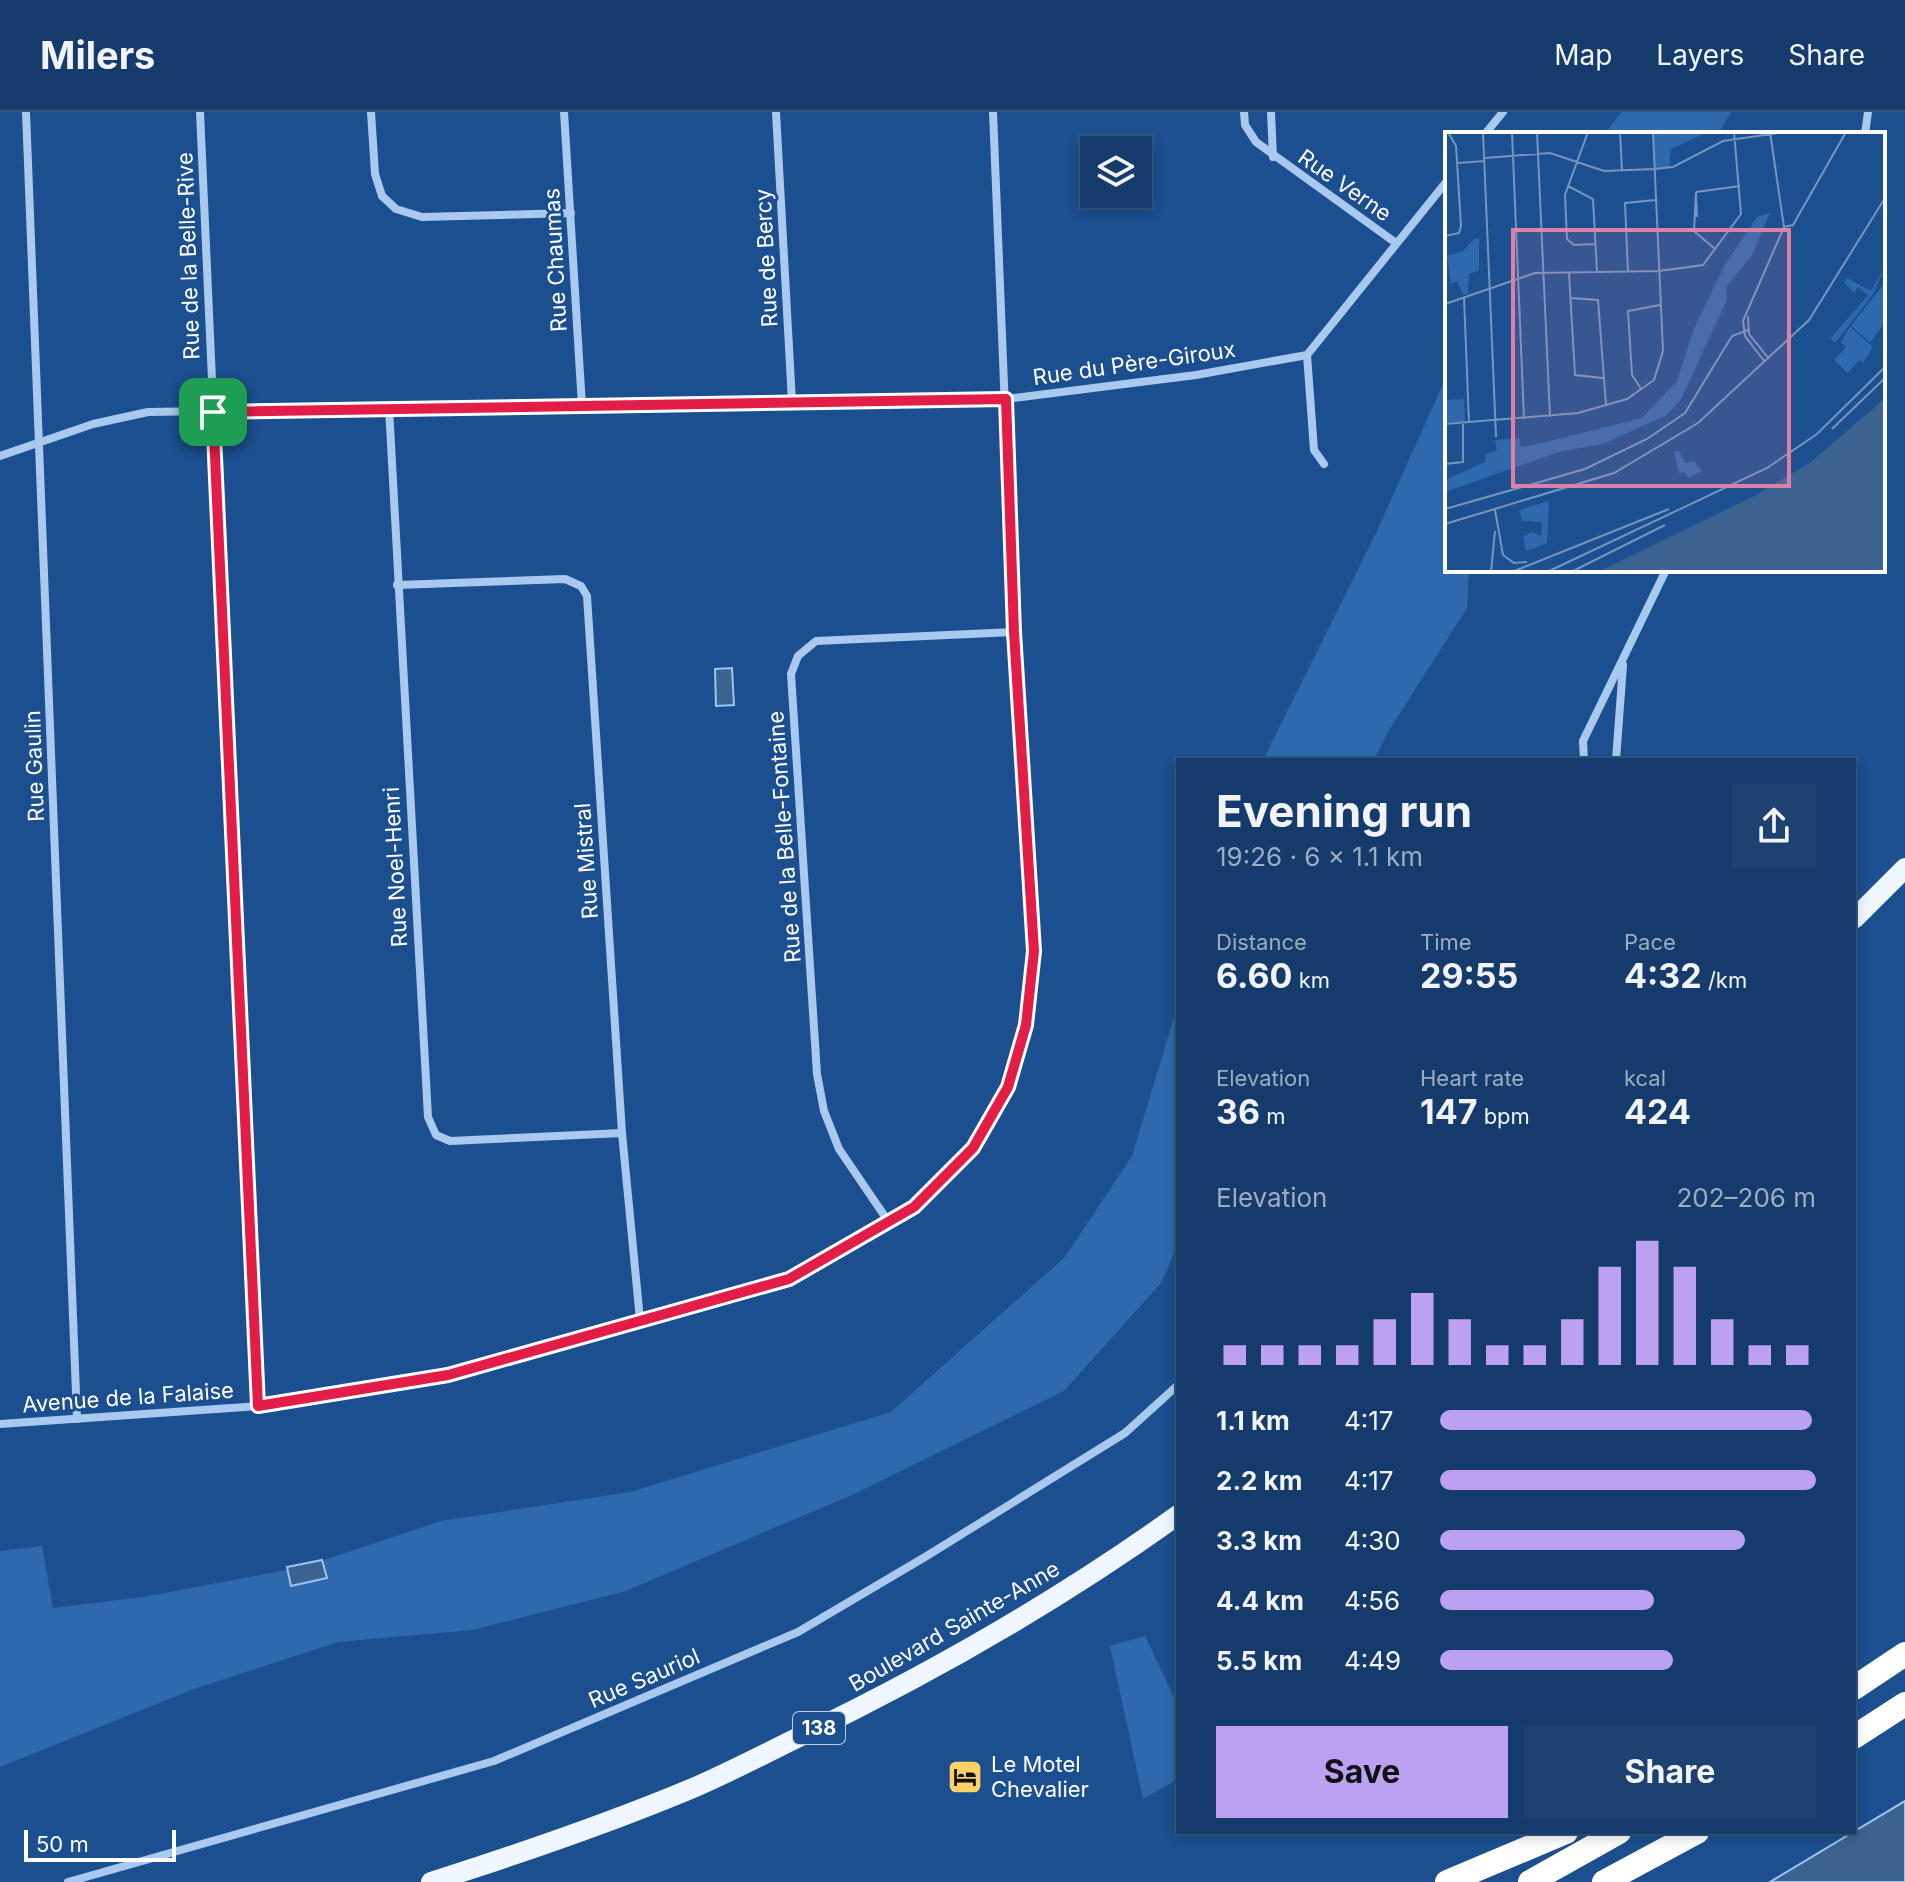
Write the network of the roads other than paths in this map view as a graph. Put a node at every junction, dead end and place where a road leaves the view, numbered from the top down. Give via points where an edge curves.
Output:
1 (26, 112) edge
2 (200, 112) edge
3 (371, 112) edge
4 (564, 112) edge
5 (776, 112) edge
6 (993, 112) edge
7 (1244, 112) edge
8 (1271, 112) edge
9 (1503, 112) edge
10 (1868, 112) edge
11 (1487, 132) edge
12 (1865, 132) edge
13 (1273, 157) junction
14 (1445, 183) edge
15 (571, 213) junction
16 (1396, 243) junction
17 (1307, 355) junction
18 (1006, 399) junction
19 (792, 402) junction
20 (582, 406) junction
21 (389, 408) junction
22 (213, 412) junction
23 (39, 443) junction
24 (0, 456) edge
25 (1324, 464) dead end
26 (1665, 572) edge
27 (397, 585) junction
28 (1014, 632) junction
29 (1623, 656) junction
30 (1584, 758) edge
31 (1616, 758) edge
32 (1905, 868) edge
33 (1856, 917) edge
34 (622, 1133) junction
35 (888, 1221) junction
36 (640, 1320) junction
37 (1176, 1387) edge
38 (258, 1406) junction
39 (77, 1419) junction
40 (0, 1424) edge
41 (1176, 1516) edge
42 (1905, 1645) edge
43 (1905, 1654) edge
44 (1856, 1672) edge
45 (1856, 1687) edge
46 (1905, 1704) edge
47 (1856, 1736) edge
48 (1561, 1834) edge
49 (1615, 1834) edge
50 (1693, 1834) edge
51 (68, 1882) edge
52 (431, 1882) edge
53 (1447, 1882) edge
54 (1530, 1882) edge
55 (1604, 1882) edge

1 - 23 street, Rue Gaulin
2 - 22 street, Rue de la Belle-Rive
3 - 15 street via 375,174 382,196 396,209 422,217
4 - 15 street, Rue Chaumas
5 - 19 street, Rue de Bercy
6 - 18 street, Avenue de la Falaise
7 - 13 street, Rue Verne via 1245,125
8 - 13 street, Rue Verne
9 - 11 street
10 - 12 street
13 - 16 street, Rue Verne
14 - 16 street
15 - 20 street, Rue Chaumas
16 - 17 street
17 - 18 street, Rue du Père-Giroux
17 - 25 street via 1314,450
18 - 19 street, Rue du Père-Giroux
18 - 28 street, Avenue de la Falaise
19 - 20 street, Rue du Père-Giroux
20 - 21 street, Rue du Père-Giroux
21 - 22 street, Rue du Père-Giroux
21 - 27 street, Rue Noel-Henri
22 - 23 street, Rue du Père-Giroux via 148,412
22 - 38 street, Rue de la Belle-Rive
23 - 24 street, Rue du Père-Giroux
23 - 39 street, Rue Gaulin
26 - 29 street
27 - 34 street, Rue Mistral via 565,579 581,586 587,596
27 - 34 street, Rue Noel-Henri via 428,1117 436,1135 450,1141
28 - 35 street, Avenue de la Falaise via 1034,951 1026,1025 1008,1087 973,1148 914,1207
28 - 35 street, Rue de la Belle-Fontaine via 816,641 798,656 791,674 816,1063 824,1111 839,1149
29 - 30 street via 1583,741
29 - 31 street
32 - 33 main road
34 - 36 street, Rue Mistral
35 - 36 street, Avenue de la Falaise via 789,1279
36 - 38 street, Avenue de la Falaise via 448,1375
37 - 51 street, Rue Sauriol via 1125,1433 798,1632 494,1761
38 - 39 street, Avenue de la Falaise
39 - 40 street, Avenue de la Falaise
41 - 52 main road, Boulevard Sainte-Anne / 138 via 1004,1629 857,1709 695,1787
42 - 44 highway
43 - 45 highway
46 - 47 highway
48 - 53 highway
49 - 54 highway
50 - 55 highway

